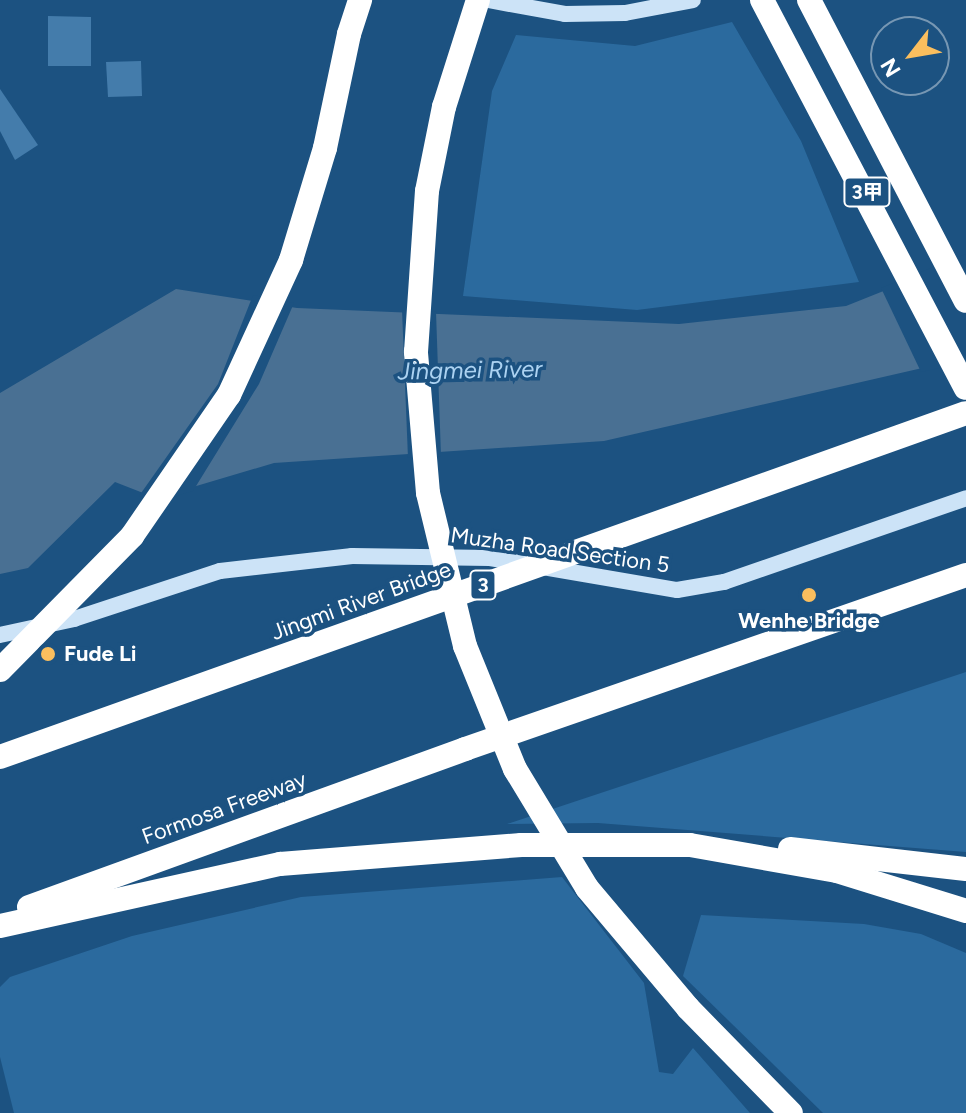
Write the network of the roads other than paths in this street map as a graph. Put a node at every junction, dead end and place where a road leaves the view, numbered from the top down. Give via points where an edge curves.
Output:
1 (357, 0) edge
2 (478, 0) edge
3 (488, 0) edge
4 (693, 0) edge
5 (762, 0) edge
6 (809, 0) edge
7 (966, 301) edge
8 (966, 388) edge
9 (966, 413) edge
10 (966, 498) edge
11 (535, 567) junction
12 (966, 575) edge
13 (0, 635) edge
14 (0, 670) edge
15 (0, 757) edge
16 (838, 861) junction
17 (966, 869) edge
18 (966, 911) edge
19 (0, 918) edge
20 (0, 926) edge
21 (791, 1113) edge

1 - 14 highway, bridge via 291,260 229,395 123,546
2 - 21 highway, bridge via 427,191 416,352 428,493 465,646 515,769 622,933
3 - 4 main road via 580,14
5 - 8 highway, 3甲
6 - 7 highway, 3甲
9 - 11 highway, Jingmi River Bridge / 3, bridge
10 - 11 main road, Muzha Road Section 5 via 724,582 677,590
11 - 13 main road, Muzha Road Section 5, bridge via 431,554 270,563 192,578 74,619
11 - 15 highway, Jingmi River Bridge / 3, bridge
12 - 19 highway, Formosa Freeway, bridge
16 - 17 highway
16 - 18 highway
16 - 20 highway, bridge via 690,845 521,845 280,864

